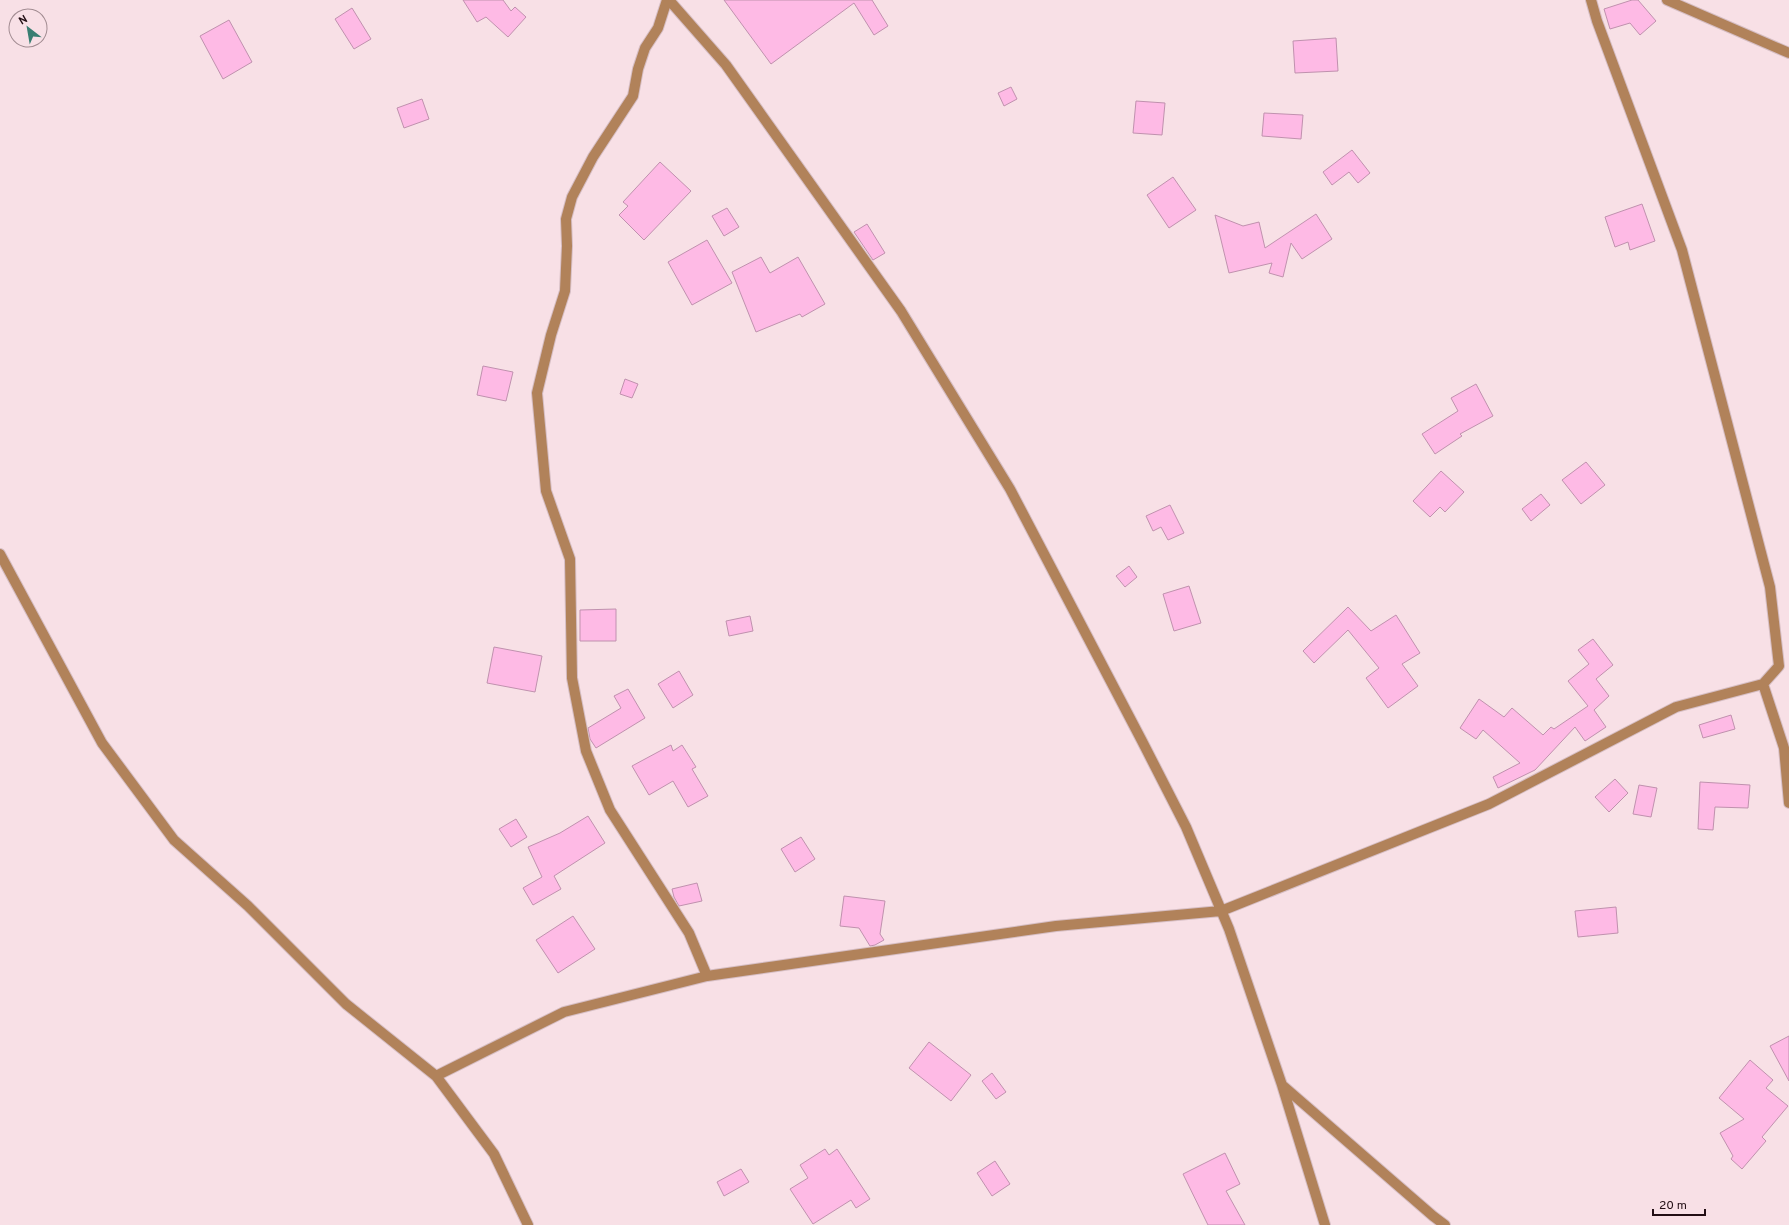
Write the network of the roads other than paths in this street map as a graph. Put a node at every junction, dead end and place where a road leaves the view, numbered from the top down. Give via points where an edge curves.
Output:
1 (668, 0) edge
2 (1591, 0) edge
3 (1667, 0) edge
4 (1789, 53) edge
5 (0, 554) edge
6 (1763, 684) junction
7 (1789, 803) edge
8 (1221, 911) junction
9 (707, 976) junction
10 (436, 1076) junction
11 (1282, 1085) junction
12 (528, 1225) edge
13 (1325, 1225) edge
14 (1445, 1225) edge

1 - 8 street via 726,65 901,311 1010,489 1186,827
1 - 9 street via 658,28 645,48 633,96 572,197 566,219 568,246 565,291 550,335 537,393 546,491 570,559 572,678 586,751 610,810 689,933
2 - 6 street via 1682,250 1770,587 1779,666
3 - 4 street
5 - 10 street via 102,743 174,840 248,906 346,1004
6 - 7 street via 1784,748
6 - 8 street via 1676,707 1489,804
8 - 9 street via 1056,926
8 - 11 street
9 - 10 street via 564,1012
10 - 12 street via 494,1154
11 - 13 street
11 - 14 street

